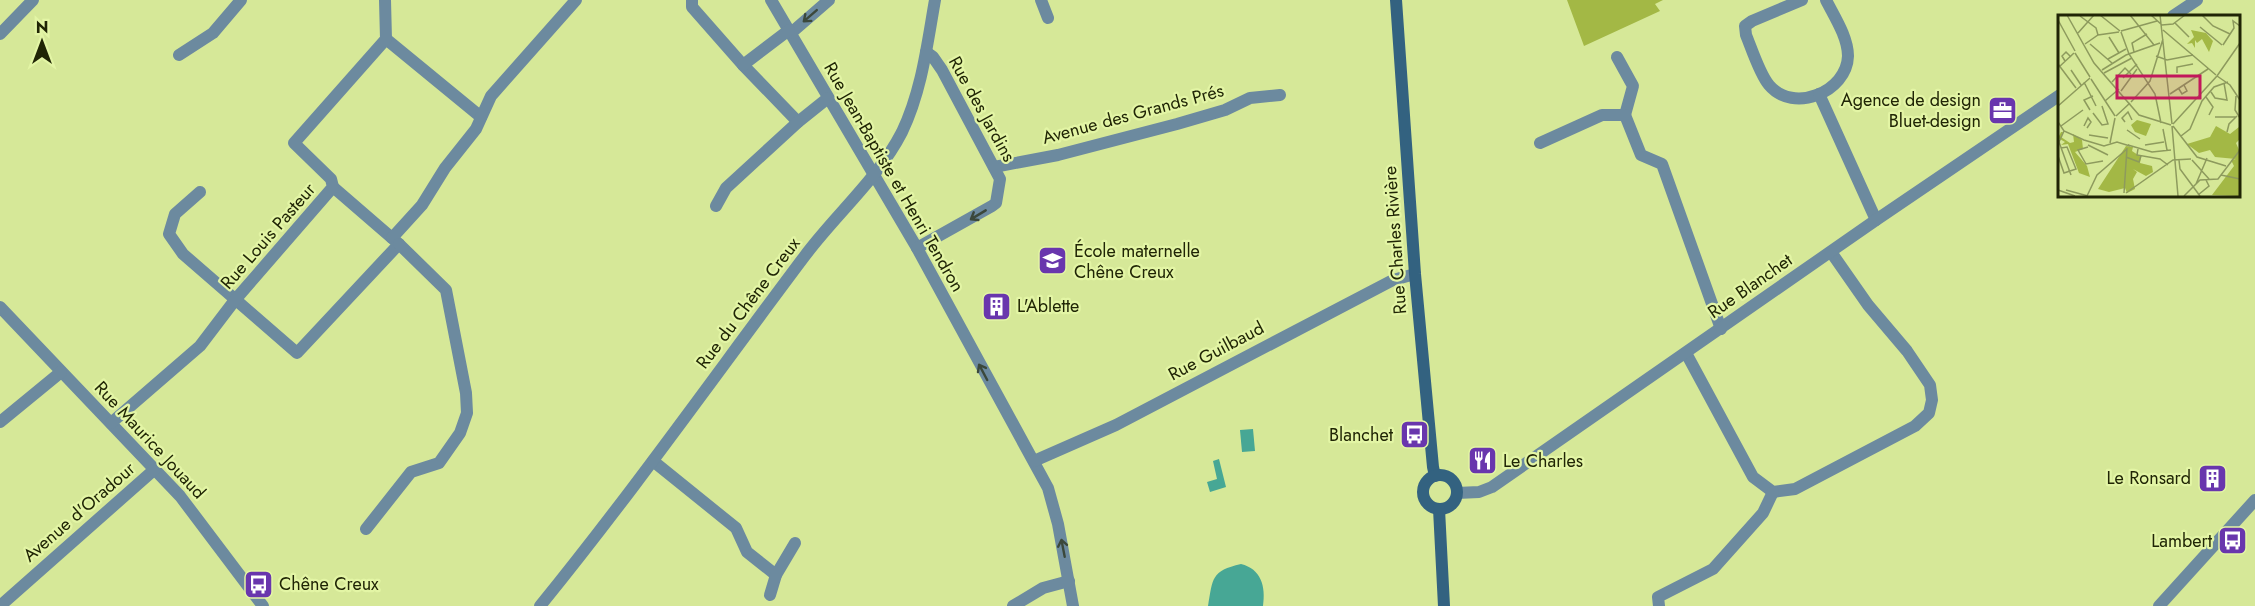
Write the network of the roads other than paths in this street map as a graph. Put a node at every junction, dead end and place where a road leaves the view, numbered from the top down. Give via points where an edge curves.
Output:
1 (33, 0) edge
2 (241, 0) edge
3 (385, 0) edge
4 (576, 0) edge
5 (692, 0) edge
6 (771, 0) edge
7 (829, 0) edge
8 (935, 0) edge
9 (1041, 0) edge
10 (1395, 0) edge
11 (1802, 0) edge
12 (1826, 0) edge
13 (2197, 0) edge
14 (2174, 15) edge
15 (1048, 18) dead end
16 (790, 32) junction
17 (0, 34) edge
18 (386, 39) junction
19 (926, 52) junction
20 (179, 56) dead end
21 (1617, 57) dead end
22 (743, 65) junction
23 (1819, 94) junction
24 (1280, 95) dead end
25 (2058, 96) edge
26 (828, 98) junction
27 (1625, 115) junction
28 (481, 117) junction
29 (798, 122) junction
30 (1540, 143) dead end
31 (994, 167) junction
32 (873, 175) junction
33 (333, 188) junction
34 (200, 192) dead end
35 (716, 206) dead end
36 (1876, 220) junction
37 (396, 241) junction
38 (917, 248) junction
39 (1831, 252) junction
40 (1415, 274) junction
41 (235, 300) junction
42 (0, 307) edge
43 (1721, 328) junction
44 (1686, 353) junction
45 (61, 372) junction
46 (0, 422) edge
47 (111, 423) junction
48 (653, 461) junction
49 (1034, 461) junction
50 (155, 469) junction
51 (1435, 476) junction
52 (1773, 492) junction
53 (1457, 493) junction
54 (2255, 500) edge
55 (1439, 509) junction
56 (366, 529) dead end
57 (795, 543) dead end
58 (776, 575) junction
59 (1069, 581) junction
60 (770, 595) dead end
61 (0, 606) edge
62 (263, 606) edge
63 (540, 606) edge
64 (1013, 606) edge
65 (1073, 606) edge
66 (1444, 606) edge
67 (1659, 606) edge
68 (2159, 606) edge

1 - 17 street
2 - 20 street via 213,33
3 - 18 street
4 - 28 street via 491,96
5 - 22 street via 692,7
6 - 16 street, Rue Jean-Baptiste et Henri Tendron
7 -> 16 street
8 - 19 street, Rue du Chêne Creux
9 - 15 street
10 - 40 main road, Rue Charles Rivière
11 - 23 street via 1752,21 1746,26 1746,35 1768,85 1781,94 1804,99
12 - 23 street via 1848,57 1836,84
13 - 14 street
16 - 22 street
16 - 26 street, Rue Jean-Baptiste et Henri Tendron
18 - 28 street
18 - 33 street, Rue Louis Pasteur via 294,143 331,180
19 - 31 street, Rue des Jardins via 938,63
19 - 32 street, Rue du Chêne Creux via 911,111
21 - 27 street via 1633,86
22 - 29 street
23 - 36 street
24 - 31 street, Avenue des Grands Prés via 1250,98 1177,124
25 - 36 street, Rue Blanchet
26 - 29 street
26 - 32 street, Rue Jean-Baptiste et Henri Tendron
27 - 30 street via 1602,115
27 - 43 street via 1641,155 1662,164
28 - 37 street
29 - 35 street via 726,188
31 -> 38 street, Rue des Jardins via 1000,180 996,203
32 - 38 street, Rue Jean-Baptiste et Henri Tendron
32 - 48 street, Rue du Chêne Creux via 806,254
33 - 37 street
33 - 41 street, Rue Louis Pasteur
34 - 41 street via 175,214 169,234 183,254
36 - 39 street, Rue Blanchet
37 - 41 street via 297,353
37 - 56 street via 446,290 467,413 460,433 439,463 411,472
49 -> 38 street, Rue Jean-Baptiste et Henri Tendron
39 - 43 street, Rue Blanchet
39 - 52 street via 1930,386 1929,413 1915,426 1795,489
40 - 49 street, Rue Guilbaud via 1393,280 1116,425
40 - 51 main road, Rue Charles Rivière
41 - 47 street, Rue Louis Pasteur via 200,346
42 - 45 street, Rue Maurice Jouaud
43 - 44 street, Rue Blanchet
44 - 52 street via 1753,477
44 - 53 street, Rue Blanchet via 1492,487
45 - 46 street
45 - 47 street, Rue Maurice Jouaud
47 - 50 street, Rue Maurice Jouaud
48 - 58 street via 736,528 747,552
48 - 63 street, Rue du Chêne Creux
59 -> 49 street, Rue Jean-Baptiste et Henri Tendron via 1055,512
50 - 61 street, Avenue d'Oradour
50 - 62 street, Rue Maurice Jouaud
51 - 53 main road via 1450,479
51 - 55 main road via 1426,481 1422,491 1429,506
52 - 67 street via 1763,513 1713,568 1658,597
53 - 55 main road via 1449,506
54 - 68 street
55 - 66 main road
57 - 58 street
58 - 60 street
59 - 64 street via 1043,588
59 - 65 street, Rue Jean-Baptiste et Henri Tendron

